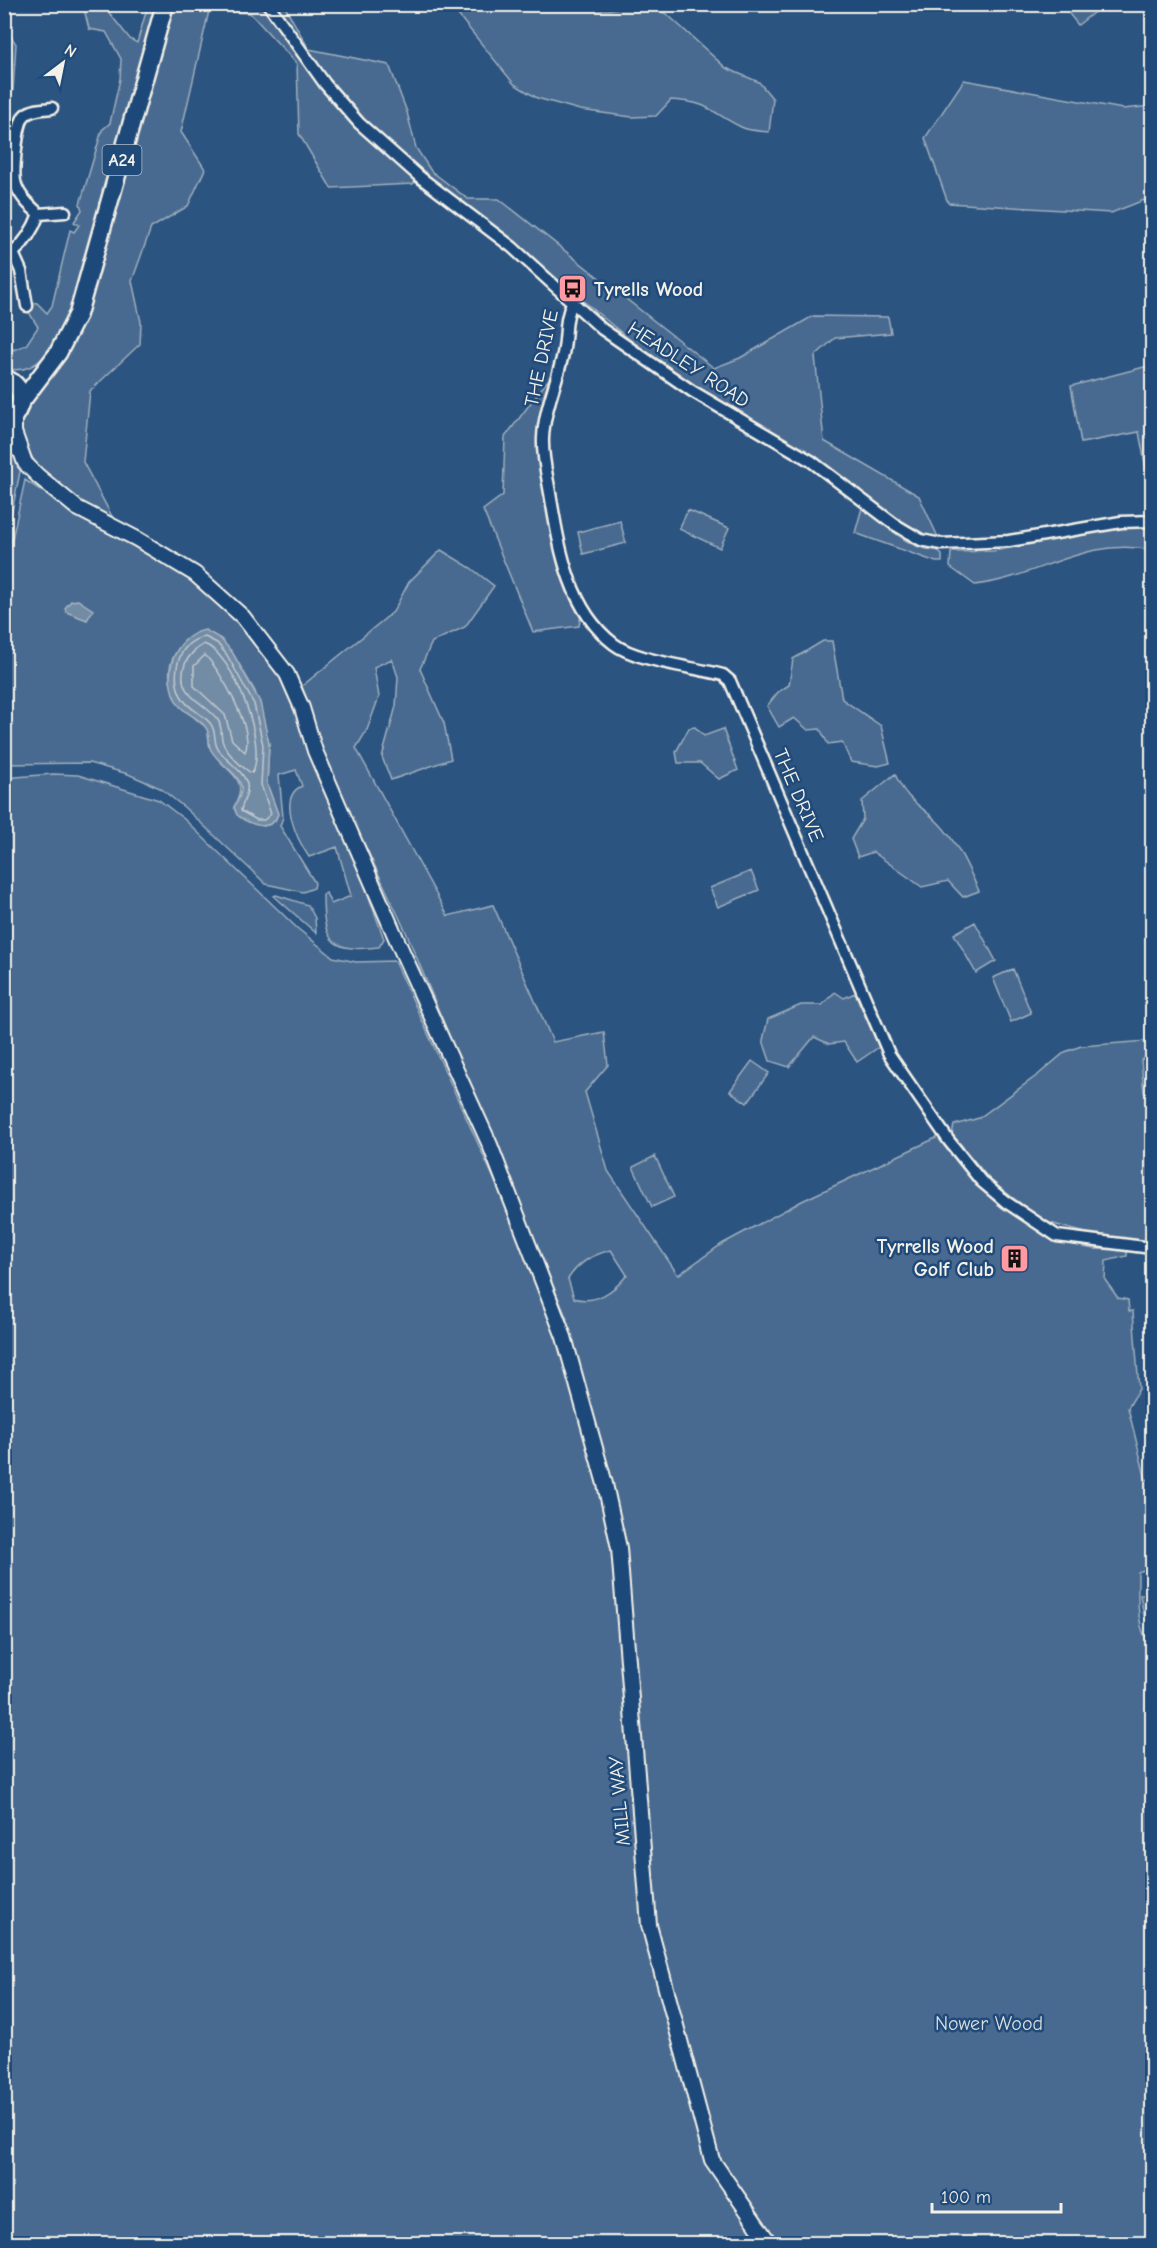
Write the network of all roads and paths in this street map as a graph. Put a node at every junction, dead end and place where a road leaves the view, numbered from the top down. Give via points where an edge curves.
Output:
1 (165, 4) edge
2 (268, 4) edge
3 (52, 108) dead end
4 (65, 212) dead end
5 (39, 214) junction
6 (9, 251) edge
7 (573, 301) junction
8 (27, 306) dead end
9 (46, 367) junction
10 (7, 378) edge
11 (21, 402) junction
12 (9, 422) edge
13 (4, 442) edge
14 (20, 451) junction
15 (1152, 521) edge
16 (1152, 1248) edge
17 (770, 2244) edge

1 - 9 highway, A24 via 78,314 68,338
2 - 7 street, HEADLEY ROAD via 325,84 359,123
3 - 5 street via 31,112 23,119 15,160 15,184
4 - 5 street
5 - 6 street via 29,237
6 - 8 street via 21,271
7 - 15 street, HEADLEY ROAD via 642,359 811,461 921,540 941,544 1008,541 1121,522
7 - 16 street, THE DRIVE via 567,313 564,346 543,440 556,533 568,579 584,611 600,633 616,646 723,675 730,681 889,1054 981,1181 1057,1236
9 - 10 highway, A24 via 21,379
9 - 11 highway, A24
10 - 11 highway via 21,392
11 - 12 highway
12 - 14 main road
13 - 14 main road
14 - 17 main road, MILL WAY via 25,463 77,508 173,559 222,596 262,639 287,674 315,751 490,1145 564,1337 619,1548 649,1925 712,2160

